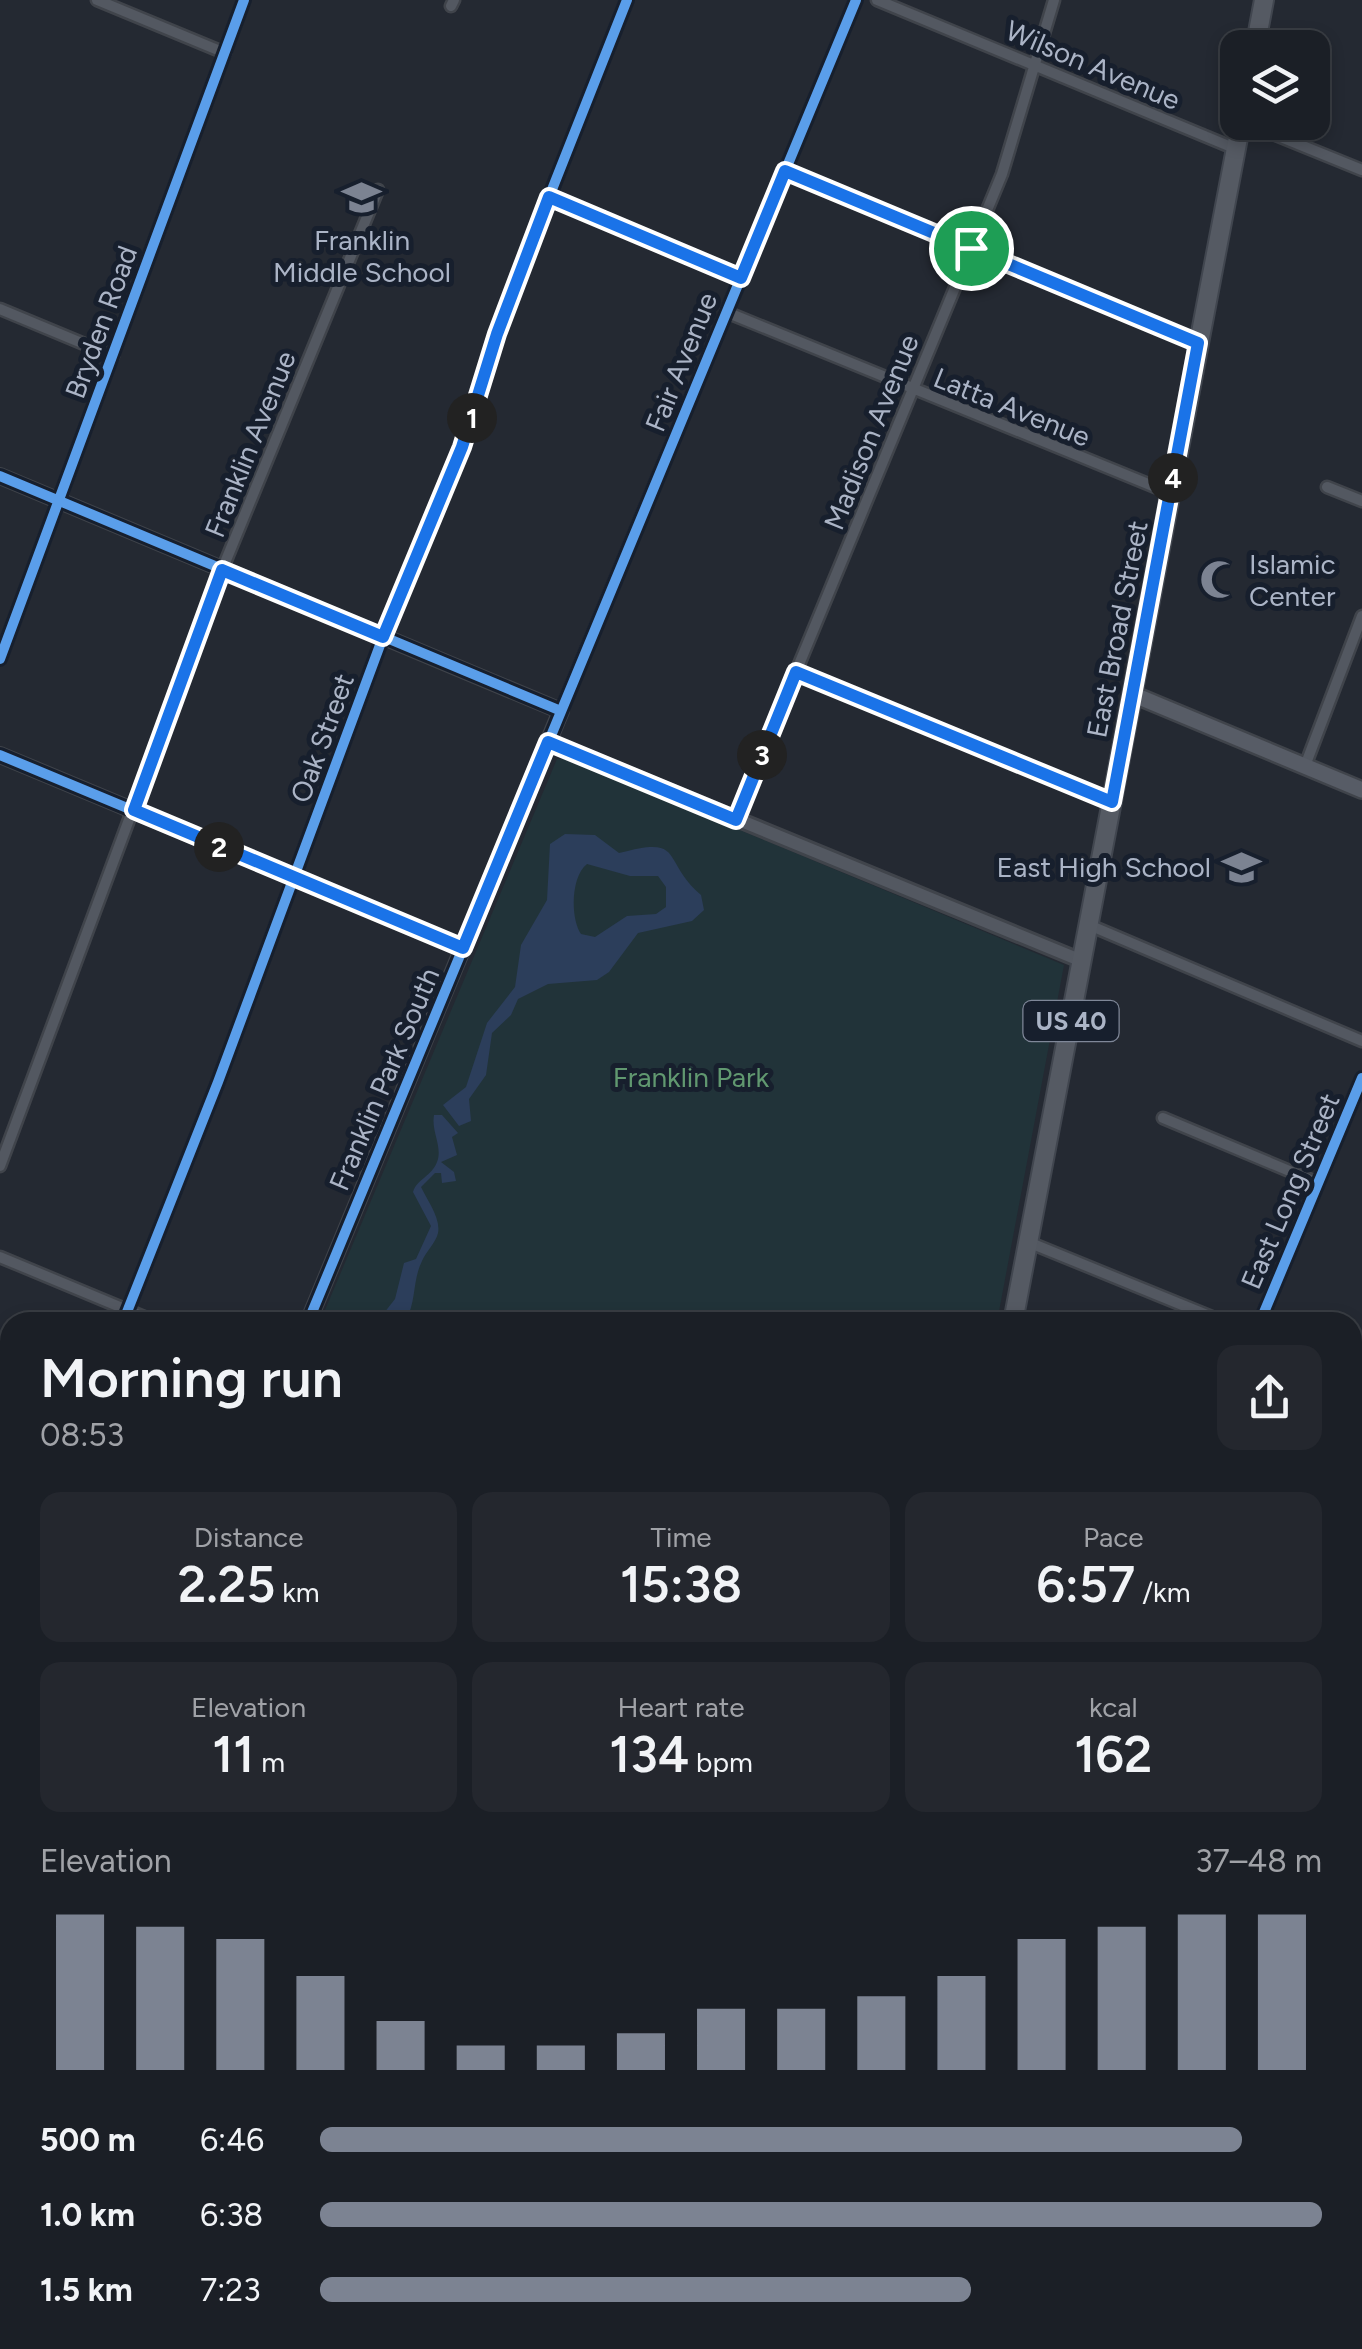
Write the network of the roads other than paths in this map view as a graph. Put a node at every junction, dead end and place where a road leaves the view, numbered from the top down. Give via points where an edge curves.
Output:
1 (97, 0) edge
2 (244, 0) edge
3 (627, 0) edge
4 (856, 0) edge
5 (877, 0) edge
6 (1054, 0) edge
7 (1264, 0) edge
8 (1258, 30) edge
9 (224, 53) junction
10 (1034, 65) junction
11 (1238, 140) edge
12 (1287, 140) edge
13 (1236, 149) junction
14 (1362, 170) edge
15 (785, 171) junction
16 (378, 190) dead end
17 (549, 197) junction
18 (971, 248) junction
19 (741, 278) junction
20 (0, 308) edge
21 (726, 312) junction
22 (1198, 343) junction
23 (113, 356) junction
24 (913, 391) junction
25 (0, 476) edge
26 (1327, 487) dead end
27 (1170, 493) junction
28 (58, 500) junction
29 (1362, 501) edge
30 (222, 570) junction
31 (1362, 616) edge
32 (383, 637) junction
33 (0, 660) edge
34 (796, 672) junction
35 (1132, 694) junction
36 (562, 711) junction
37 (548, 742) junction
38 (0, 755) edge
39 (1305, 766) junction
40 (1362, 790) edge
41 (1112, 802) junction
42 (134, 810) junction
43 (736, 820) junction
44 (294, 878) junction
45 (1089, 925) junction
46 (463, 948) junction
47 (1082, 962) junction
48 (1362, 1041) edge
49 (1362, 1078) edge
50 (1163, 1118) dead end
51 (0, 1166) edge
52 (1318, 1183) junction
53 (1028, 1242) junction
54 (0, 1257) edge
55 (128, 1310) junction
56 (133, 1312) edge
57 (312, 1312) edge
58 (1015, 1312) edge
59 (1200, 1312) edge
60 (1264, 1312) edge

1 - 9 street
2 - 9 street, Bryden Road
3 - 17 street, Oak Street
4 - 15 street, Fair Avenue
5 - 10 street, Wilson Avenue
6 - 10 street, Madison Avenue
7 - 8 main road
9 - 23 street, Bryden Road
10 - 13 street, Wilson Avenue
10 - 18 street, Madison Avenue via 1002,174
11 - 13 main road, East Broad Street / US 40
12 - 14 street
13 - 22 main road, East Broad Street / US 40
15 - 18 street
15 - 19 street, Fair Avenue
16 - 30 street, Franklin Avenue
17 - 19 street
17 - 32 street, Oak Street via 462,447
18 - 22 street
18 - 24 street, Madison Avenue
19 - 21 street, Fair Avenue
20 - 23 street
21 - 24 street, Latta Avenue
21 - 36 street, Fair Avenue
22 - 27 main road, East Broad Street / US 40
23 - 28 street, Bryden Road
24 - 27 street, Latta Avenue
24 - 34 street, Madison Avenue
25 - 28 street
26 - 29 street
27 - 35 main road, East Broad Street / US 40
28 - 30 street
28 - 33 street, Bryden Road
30 - 32 street
30 - 42 street, Franklin Avenue
31 - 39 street
32 - 36 street
32 - 44 street, Oak Street
34 - 41 street
34 - 43 street, Madison Avenue
35 - 39 main road
35 - 41 main road, East Broad Street / US 40
36 - 37 street, Fair Avenue
37 - 43 street
37 - 46 street, Franklin Park South
38 - 42 street
39 - 40 main road
41 - 45 main road, East Broad Street / US 40
42 - 44 street
42 - 51 street, Franklin Avenue
43 - 47 street
44 - 46 street
44 - 55 street, Oak Street
45 - 47 main road, East Broad Street / US 40
45 - 48 street
46 - 57 street, Franklin Park South
47 - 53 main road, East Broad Street / US 40
49 - 52 street, East Long Street
50 - 52 street
52 - 60 street, East Long Street
53 - 58 main road, East Broad Street / US 40
53 - 59 street
54 - 55 street
55 - 56 street

